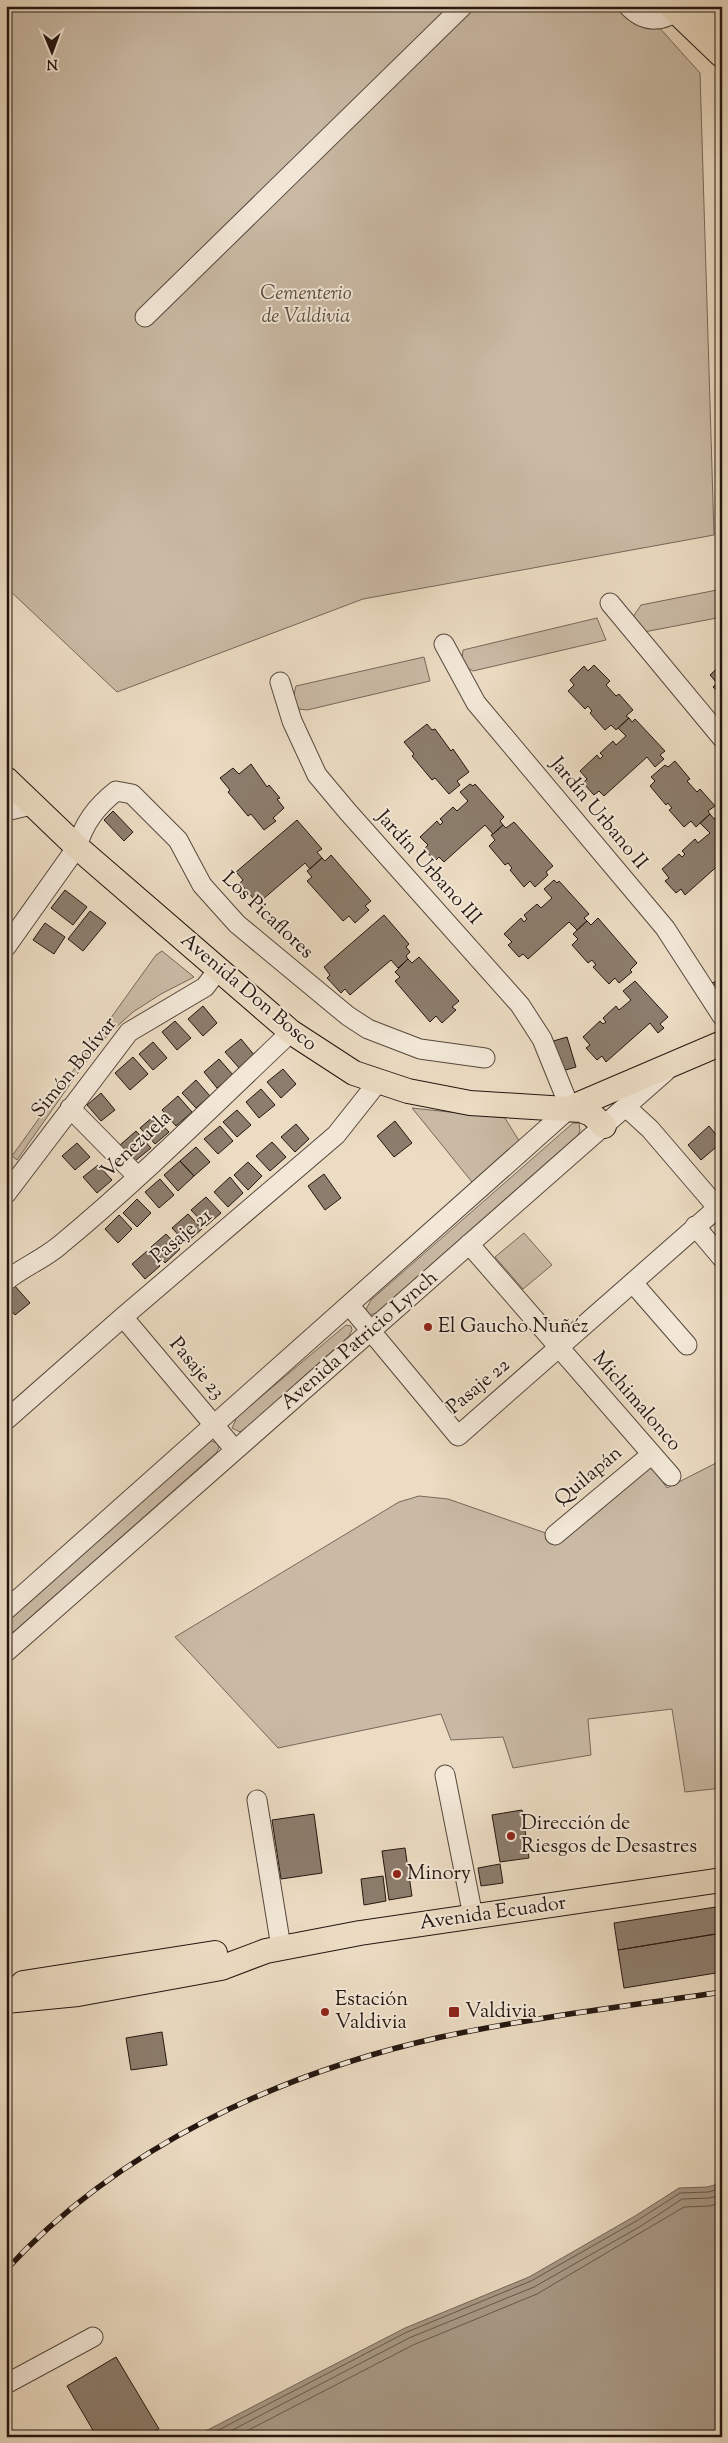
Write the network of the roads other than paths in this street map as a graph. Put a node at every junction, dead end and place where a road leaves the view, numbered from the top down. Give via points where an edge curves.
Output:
1 (463, 6) edge
2 (628, 6) edge
3 (709, 6) edge
4 (677, 8) edge
5 (722, 19) edge
6 (722, 53) edge
7 (146, 317) dead end
8 (610, 603) dead end
9 (444, 644) dead end
10 (280, 682) dead end
11 (722, 738) edge
12 (6, 779) edge
13 (31, 805) junction
14 (6, 811) edge
15 (77, 847) junction
16 (6, 947) edge
17 (218, 970) junction
18 (721, 1014) edge
19 (291, 1032) junction
20 (722, 1044) edge
21 (485, 1058) dead end
22 (675, 1063) junction
23 (378, 1082) junction
24 (626, 1107) junction
25 (70, 1108) junction
26 (570, 1108) junction
27 (604, 1126) junction
28 (137, 1176) junction
29 (6, 1194) edge
30 (719, 1205) edge
31 (696, 1226) junction
32 (469, 1244) junction
33 (722, 1258) edge
34 (6, 1281) edge
35 (633, 1284) junction
36 (350, 1306) junction
37 (123, 1317) junction
38 (371, 1330) junction
39 (687, 1345) dead end
40 (559, 1348) junction
41 (6, 1420) edge
42 (214, 1426) junction
43 (235, 1450) junction
44 (652, 1454) junction
45 (671, 1476) dead end
46 (555, 1535) dead end
47 (6, 1610) edge
48 (7, 1650) edge
49 (445, 1775) dead end
50 (257, 1800) dead end
51 (722, 1880) edge
52 (473, 1916) junction
53 (273, 1949) junction
54 (6, 1984) edge
55 (6, 2001) edge
56 (93, 2337) dead end
57 (6, 2384) edge

1 - 7 street
2 - 4 street via 650,20 665,18
3 - 5 highway
4 - 6 highway
8 - 11 street
9 - 18 street, Jardín Urbano II via 476,703 665,928
10 - 26 street, Jardín Urbano III via 292,721 317,775 520,1005 542,1039
12 - 13 main road, Avenida Don Bosco
13 - 14 street
13 - 15 main road, Avenida Don Bosco
15 - 16 street, Los Picaflores
15 - 17 main road, Avenida Don Bosco
15 - 21 street, Los Picaflores via 82,830 98,806 116,791 132,794 178,840 202,885 231,918 348,1016 368,1029 420,1049
17 - 19 main road, Avenida Don Bosco
17 - 25 street, Simón Bolívar via 205,987 129,1032
19 - 23 main road, Avenida Don Bosco via 354,1073
19 - 28 street, Venezuela
20 - 22 main road, Avenida Patricio Lynch
22 - 24 street, Avenida Patricio Lynch
22 - 26 main road, Avenida Don Bosco
23 - 26 main road, Avenida Don Bosco via 470,1103
23 - 37 street, Pasaje 21 via 336,1135
24 - 27 street, Avenida Patricio Lynch
24 - 30 street
25 - 28 street
25 - 29 street, Simón Bolívar
26 - 27 main road, Avenida Don Bosco via 591,1114
26 - 36 street, Avenida Patricio Lynch
27 - 32 street, Avenida Patricio Lynch
28 - 34 street, Venezuela via 59,1246 18,1270
30 - 31 street, Pasaje 22
31 - 33 street
31 - 35 street, Pasaje 22
32 - 38 street, Avenida Patricio Lynch
32 - 40 street, Michimalonco
35 - 39 street
35 - 40 street, Pasaje 22
36 - 38 street, Pasaje 22
36 - 42 street, Avenida Patricio Lynch
37 - 41 street, Pasaje 21
37 - 42 street, Pasaje 23
38 - 40 street, Pasaje 22 via 458,1436
38 - 43 street, Avenida Patricio Lynch
40 - 44 street, Michimalonco
42 - 43 street, Pasaje 23
42 - 47 street, Avenida Patricio Lynch
43 - 48 street, Avenida Patricio Lynch
44 - 45 street, Michimalonco
44 - 46 street, Quilapán
49 - 52 street
50 - 53 street
51 - 52 main road, Avenida Ecuador
52 - 53 main road, Avenida Ecuador
53 - 54 main road, Avenida Ecuador via 219,1952 73,1977
53 - 55 main road, Avenida Ecuador via 221,1968 78,1994
56 - 57 street

